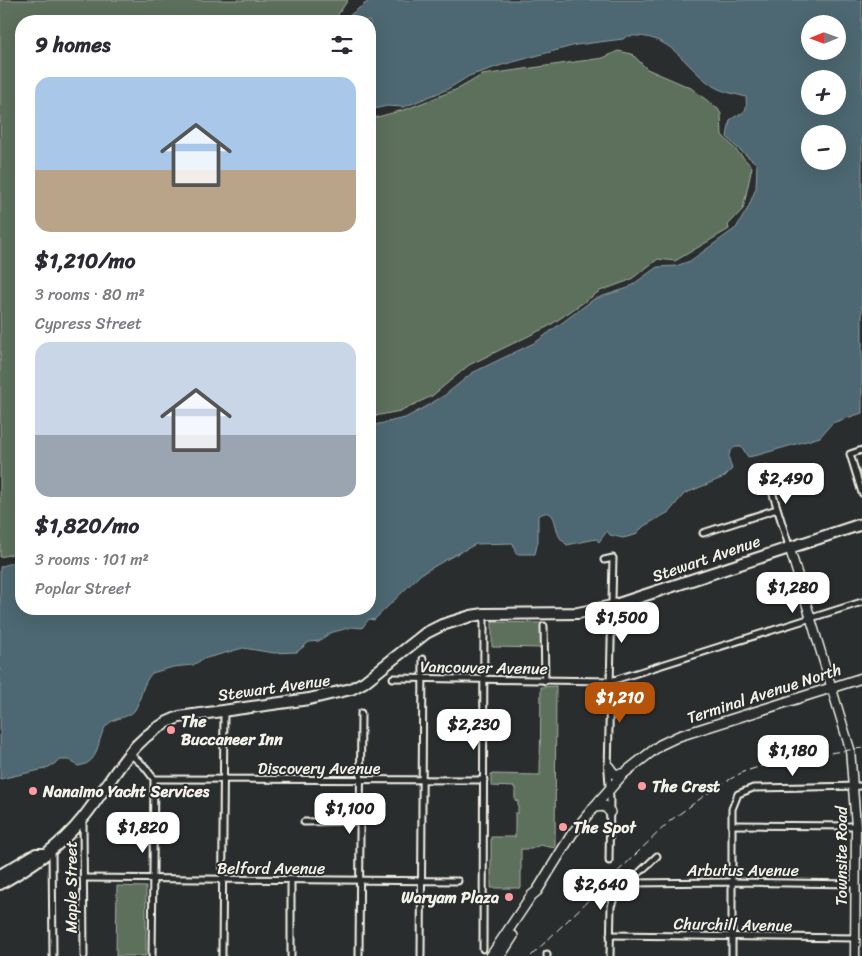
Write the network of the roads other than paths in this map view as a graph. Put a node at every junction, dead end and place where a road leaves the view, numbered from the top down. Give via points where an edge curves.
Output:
1 (862, 450) edge
2 (765, 469) dead end
3 (862, 493) edge
4 (777, 509) junction
5 (862, 524) edge
6 (703, 533) dead end
7 (788, 546) junction
8 (604, 560) dead end
9 (862, 602) edge
10 (612, 606) junction
11 (484, 614) junction
12 (811, 619) junction
13 (544, 626) dead end
14 (423, 659) dead end
15 (393, 678) dead end
16 (423, 678) junction
17 (862, 678) edge
18 (484, 679) junction
19 (545, 681) junction
20 (611, 681) junction
21 (831, 688) junction
22 (224, 710) junction
23 (361, 713) dead end
24 (130, 753) junction
25 (609, 767) junction
26 (623, 774) junction
27 (154, 779) junction
28 (223, 780) junction
29 (484, 780) junction
30 (361, 781) junction
31 (422, 781) junction
32 (858, 786) edge
33 (609, 790) junction
34 (594, 807) junction
35 (610, 812) junction
36 (83, 819) junction
37 (304, 822) dead end
38 (360, 822) junction
39 (732, 825) junction
40 (856, 826) junction
41 (48, 852) junction
42 (657, 856) dead end
43 (609, 860) dead end
44 (0, 875) edge
45 (83, 878) junction
46 (153, 879) junction
47 (222, 880) junction
48 (291, 881) junction
49 (360, 881) junction
50 (422, 881) junction
51 (458, 881) dead end
52 (732, 882) junction
53 (630, 883) junction
54 (0, 884) edge
55 (855, 884) junction
56 (536, 892) junction
57 (610, 935) junction
58 (732, 937) junction
59 (855, 938) junction
60 (483, 949) dead end
61 (53, 956) edge
62 (84, 956) edge
63 (152, 956) edge
64 (222, 956) edge
65 (291, 956) edge
66 (359, 956) edge
67 (421, 956) edge
68 (491, 956) edge
69 (500, 956) edge
70 (610, 956) edge
71 (732, 956) edge
72 (855, 956) edge

1 - 3 street via 850,454
2 - 4 street, Townsite Road
4 - 6 street
4 - 7 street, Townsite Road
5 - 7 highway, Stewart Avenue
7 - 10 highway, Stewart Avenue
7 - 12 street, Townsite Road
8 - 10 street via 613,558
9 - 12 street, Vancouver Avenue
10 - 11 highway, Stewart Avenue via 578,612
10 - 20 street
11 - 18 street
11 - 22 highway, Stewart Avenue via 426,633 351,689 309,699
12 - 20 street, Vancouver Avenue
12 - 21 street, Townsite Road
13 - 19 street
14 - 16 street
15 - 16 street, Vancouver Avenue
16 - 18 street, Vancouver Avenue
16 - 31 street
17 - 21 main road, Terminal Avenue North
18 - 19 street, Vancouver Avenue
18 - 29 street
19 - 20 street, Vancouver Avenue
20 - 25 street
21 - 26 main road, Terminal Avenue North via 679,736 644,756
21 - 32 street, Townsite Road
22 - 24 highway, Stewart Avenue via 162,723 148,732
22 - 28 street
23 - 30 street
24 - 27 street
24 - 36 highway, Stewart Avenue
25 - 26 main road via 614,774
25 - 33 street
26 - 33 main road, Terminal Avenue North
27 - 28 street, Discovery Avenue
27 - 46 street
28 - 30 street, Discovery Avenue
28 - 47 street
29 - 31 street, Discovery Avenue
29 - 60 street
30 - 31 street, Discovery Avenue
30 - 38 street
31 - 50 street
32 - 39 street via 753,788 738,794 732,809
32 - 40 street, Townsite Road
33 - 34 main road, Terminal Avenue North
33 - 35 street
34 - 35 main road via 605,806
34 - 56 main road, Terminal Avenue North via 572,834
35 - 43 street
36 - 41 highway, Stewart Avenue
36 - 45 street, Maple Street
37 - 38 street
38 - 49 street
39 - 40 street
39 - 52 street
40 - 55 street, Townsite Road
41 - 44 highway, Stewart Avenue via 36,854
41 - 54 highway, Stewart Avenue
41 - 61 street
42 - 53 street
45 - 46 street, Belford Avenue
45 - 62 street, Maple Street
46 - 47 street, Belford Avenue
46 - 63 street
47 - 48 street, Belford Avenue
47 - 64 street
48 - 49 street, Belford Avenue
48 - 65 street
49 - 50 street, Belford Avenue
49 - 66 street
50 - 51 street, Belford Avenue
50 - 67 street
52 - 53 street, Arbutus Avenue
52 - 55 street, Arbutus Avenue
52 - 58 street
53 - 57 street via 615,896 611,906
55 - 59 street, Townsite Road
56 - 68 main road, Terminal Avenue North
56 - 69 main road, Terminal Avenue North via 535,900
57 - 58 street, Churchill Avenue
57 - 70 street
58 - 59 street, Churchill Avenue
58 - 71 street
59 - 72 street, Townsite Road

